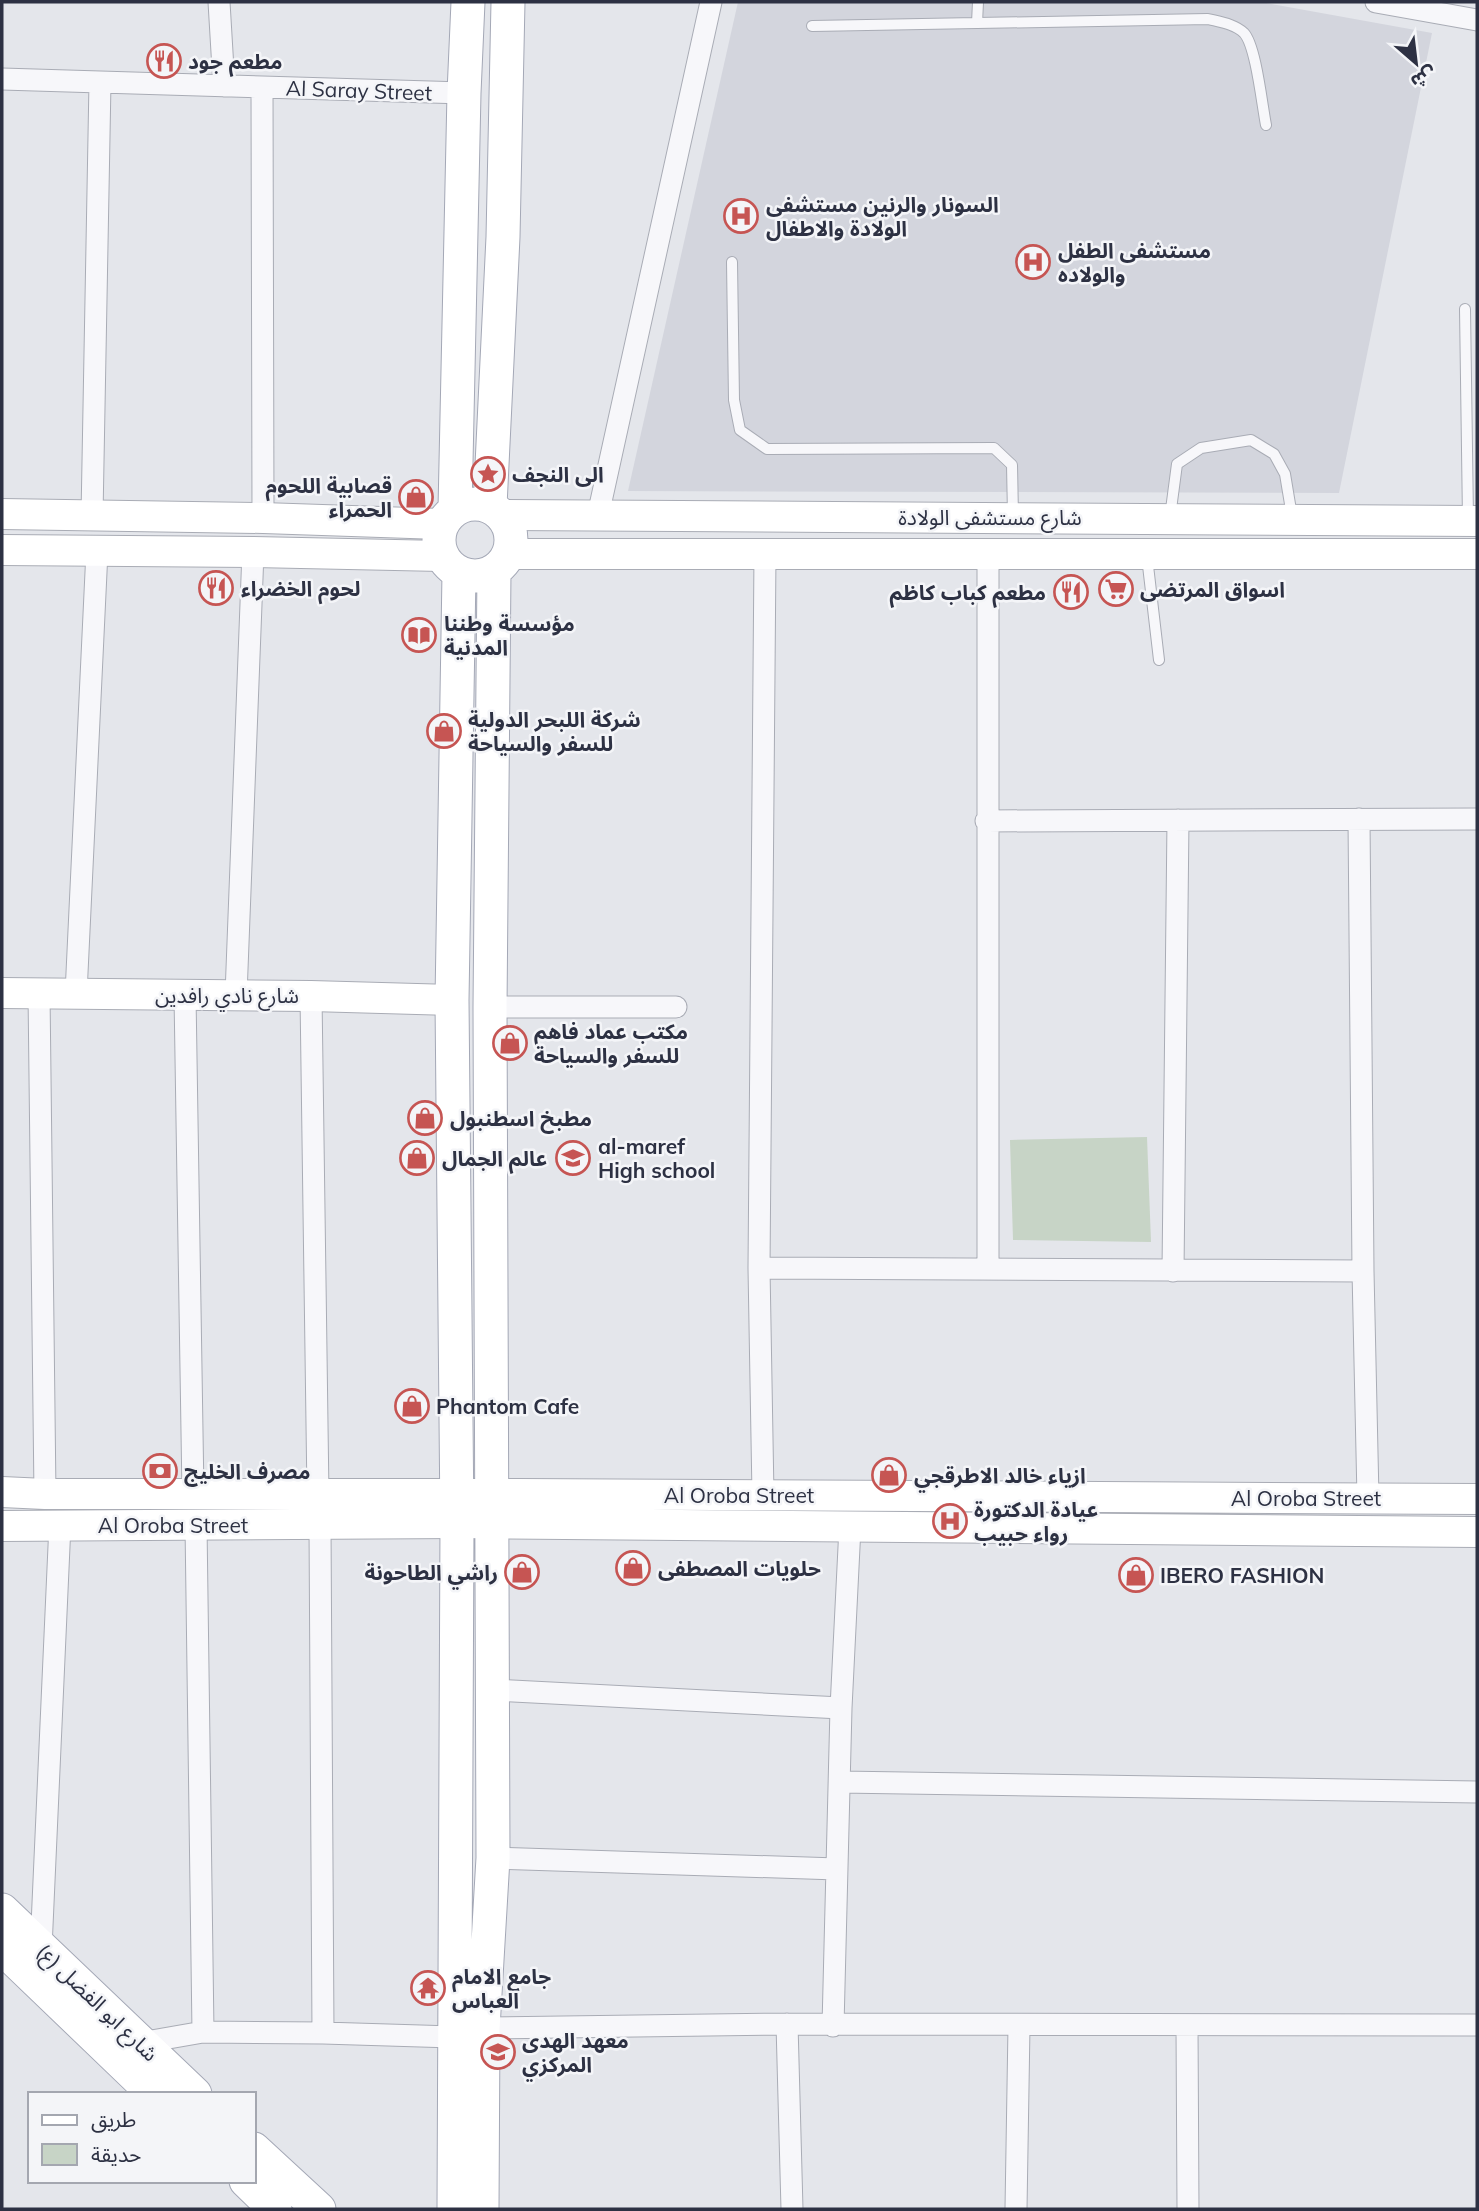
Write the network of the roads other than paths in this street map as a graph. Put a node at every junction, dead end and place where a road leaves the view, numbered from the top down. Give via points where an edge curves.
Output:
1 (219, 2) edge
2 (468, 2) edge
3 (508, 2) edge
4 (712, 2) edge
5 (978, 2) edge
6 (1389, 3) edge
7 (1477, 20) edge
8 (977, 23) junction
9 (812, 26) dead end
10 (2, 79) edge
11 (100, 82) junction
12 (224, 86) junction
13 (262, 87) junction
14 (464, 93) junction
15 (1266, 125) dead end
16 (733, 262) dead end
17 (1465, 309) dead end
18 (496, 511) junction
19 (2, 514) edge
20 (598, 515) junction
21 (92, 516) junction
22 (1013, 517) junction
23 (263, 518) junction
24 (1170, 518) junction
25 (1216, 518) junction
26 (1293, 519) junction
27 (1472, 521) edge
28 (449, 541) junction
29 (2, 550) edge
30 (97, 551) junction
31 (253, 552) junction
32 (765, 554) junction
33 (988, 554) junction
34 (1147, 554) junction
35 (1212, 554) junction
36 (1477, 554) edge
37 (502, 563) junction
38 (1159, 660) dead end
39 (1359, 819) junction
40 (1477, 819) edge
41 (1178, 820) junction
42 (986, 821) junction
43 (2, 993) edge
44 (39, 993) junction
45 (76, 994) junction
46 (185, 995) junction
47 (236, 995) junction
48 (311, 996) junction
49 (452, 1000) junction
50 (490, 1007) junction
51 (676, 1007) dead end
52 (759, 1268) junction
53 (988, 1269) junction
54 (1173, 1271) junction
55 (1363, 1271) junction
56 (2, 1492) edge
57 (45, 1494) junction
58 (193, 1494) junction
59 (318, 1495) junction
60 (763, 1495) junction
61 (1368, 1498) junction
62 (1477, 1499) edge
63 (457, 1509) junction
64 (492, 1509) junction
65 (60, 1524) junction
66 (196, 1525) junction
67 (2, 1526) edge
68 (320, 1526) junction
69 (849, 1527) junction
70 (1477, 1532) edge
71 (492, 1690) junction
72 (841, 1708) junction
73 (840, 1782) junction
74 (1477, 1792) edge
75 (494, 1858) junction
76 (837, 1869) junction
77 (2, 1910) edge
78 (2, 1948) edge
79 (41, 1948) junction
80 (787, 2024) junction
81 (1477, 2025) edge
82 (833, 2026) junction
83 (1019, 2026) junction
84 (1187, 2026) junction
85 (204, 2032) junction
86 (468, 2032) junction
87 (323, 2033) junction
88 (141, 2043) junction
89 (152, 2092) edge
90 (193, 2092) edge
91 (256, 2151) edge
92 (248, 2183) edge
93 (275, 2209) edge
94 (319, 2209) edge
95 (454, 2209) edge
96 (482, 2209) edge
97 (792, 2209) edge
98 (1016, 2209) edge
99 (1188, 2209) edge

1 - 12 street
2 - 14 main road
3 - 18 main road
4 - 20 street
5 - 8 lane
6 - 7 street
8 - 9 lane
8 - 15 lane via 1208,19 1228,23 1243,33 1251,47
10 - 11 street, Al Saray Street
11 - 12 street, Al Saray Street
11 - 21 street
12 - 13 street, Al Saray Street
13 - 14 street, Al Saray Street
13 - 23 street
14 - 28 main road
16 - 22 lane via 734,400 740,430 767,449 994,448 1012,465
17 - 27 lane
18 - 20 main road, شارع مستشفى الولادة
18 - 28 main road via 463,505
18 - 37 main road via 512,537
19 - 21 main road
20 - 22 main road, شارع مستشفى الولادة
21 - 23 main road
22 - 24 main road, شارع مستشفى الولادة
23 - 28 main road
24 - 25 main road, شارع مستشفى الولادة
24 - 26 lane via 1177,464 1201,448 1251,440 1274,454 1280,464
25 - 26 main road, شارع مستشفى الولادة
25 - 35 main road
26 - 27 main road, شارع مستشفى الولادة
28 - 31 main road
28 - 37 main road via 474,577
28 - 49 main road
29 - 30 main road
30 - 31 main road
30 - 45 street
31 - 47 street
32 - 33 main road, شارع مستشفى الولادة
32 - 37 main road, شارع مستشفى الولادة
32 - 52 street
33 - 34 main road, شارع مستشفى الولادة
33 - 42 street
34 - 35 main road, شارع مستشفى الولادة
34 - 38 lane
35 - 36 main road, شارع مستشفى الولادة
37 - 50 main road
39 - 40 street
39 - 41 street
39 - 55 street
41 - 42 street
41 - 54 street
42 - 53 street
43 - 44 main road, شارع نادي رافدين
44 - 45 main road, شارع نادي رافدين
44 - 57 street
45 - 46 main road, شارع نادي رافدين
46 - 47 main road, شارع نادي رافدين
46 - 58 street
47 - 48 main road, شارع نادي رافدين
48 - 49 main road, شارع نادي رافدين
48 - 59 street
49 - 63 main road
50 - 51 street
50 - 64 main road
52 - 53 street
52 - 60 street
53 - 54 street
54 - 55 street
55 - 61 street
56 - 57 main road, Al Oroba Street
57 - 58 main road, Al Oroba Street
58 - 59 main road, Al Oroba Street
59 - 63 main road, Al Oroba Street
60 - 61 main road, Al Oroba Street
60 - 64 main road, Al Oroba Street
61 - 62 main road, Al Oroba Street
63 - 64 main road, Al Oroba Street
63 - 68 main road, Al Oroba Street
63 - 86 main road
64 - 69 main road, Al Oroba Street
64 - 71 main road
65 - 66 main road, Al Oroba Street
65 - 67 main road, Al Oroba Street
65 - 79 street
66 - 68 main road, Al Oroba Street
66 - 85 street
68 - 87 street
69 - 70 main road, Al Oroba Street
69 - 72 street
71 - 72 street
71 - 75 main road
72 - 73 street
73 - 74 street
73 - 76 street
75 - 76 street
75 - 86 main road
76 - 82 street
77 - 79 main road, شارع ابو الفضل (ع)
78 - 89 main road, شارع ابو الفضل (ع)
79 - 88 main road, شارع ابو الفضل (ع)
80 - 82 street
80 - 86 street
80 - 97 street
81 - 84 street
82 - 83 street
83 - 84 street
83 - 98 street
84 - 99 street
85 - 87 street
85 - 88 street
86 - 87 street
86 - 95 main road
86 - 96 main road
88 - 90 main road, شارع ابو الفضل (ع)
91 - 94 main road
92 - 93 main road

